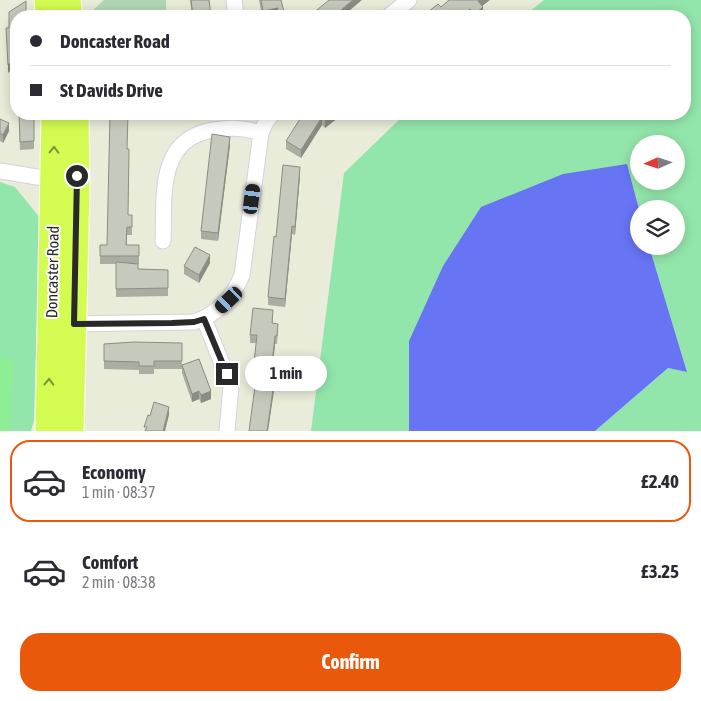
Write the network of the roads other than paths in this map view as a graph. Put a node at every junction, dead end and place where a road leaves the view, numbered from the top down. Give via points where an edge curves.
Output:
1 (410, 0) edge
2 (398, 10) edge
3 (54, 120) edge
4 (76, 120) edge
5 (268, 120) edge
6 (261, 133) junction
7 (0, 172) edge
8 (54, 180) junction
9 (77, 189) junction
10 (163, 241) dead end
11 (204, 319) junction
12 (63, 324) junction
13 (48, 431) edge
14 (71, 431) edge
15 (227, 431) edge

1 - 2 street
8 -> 3 highway, Doncaster Road
4 - 9 highway, Doncaster Road
5 - 6 street
6 - 10 street via 235,127 203,132 177,149 166,175
6 - 11 street via 242,275 229,300
7 - 8 street
8 - 9 street
8 - 12 highway, Doncaster Road
9 - 12 highway, Doncaster Road
11 - 12 street via 172,323
11 - 15 street via 231,386
13 -> 12 highway, Doncaster Road
12 - 14 highway, Doncaster Road

